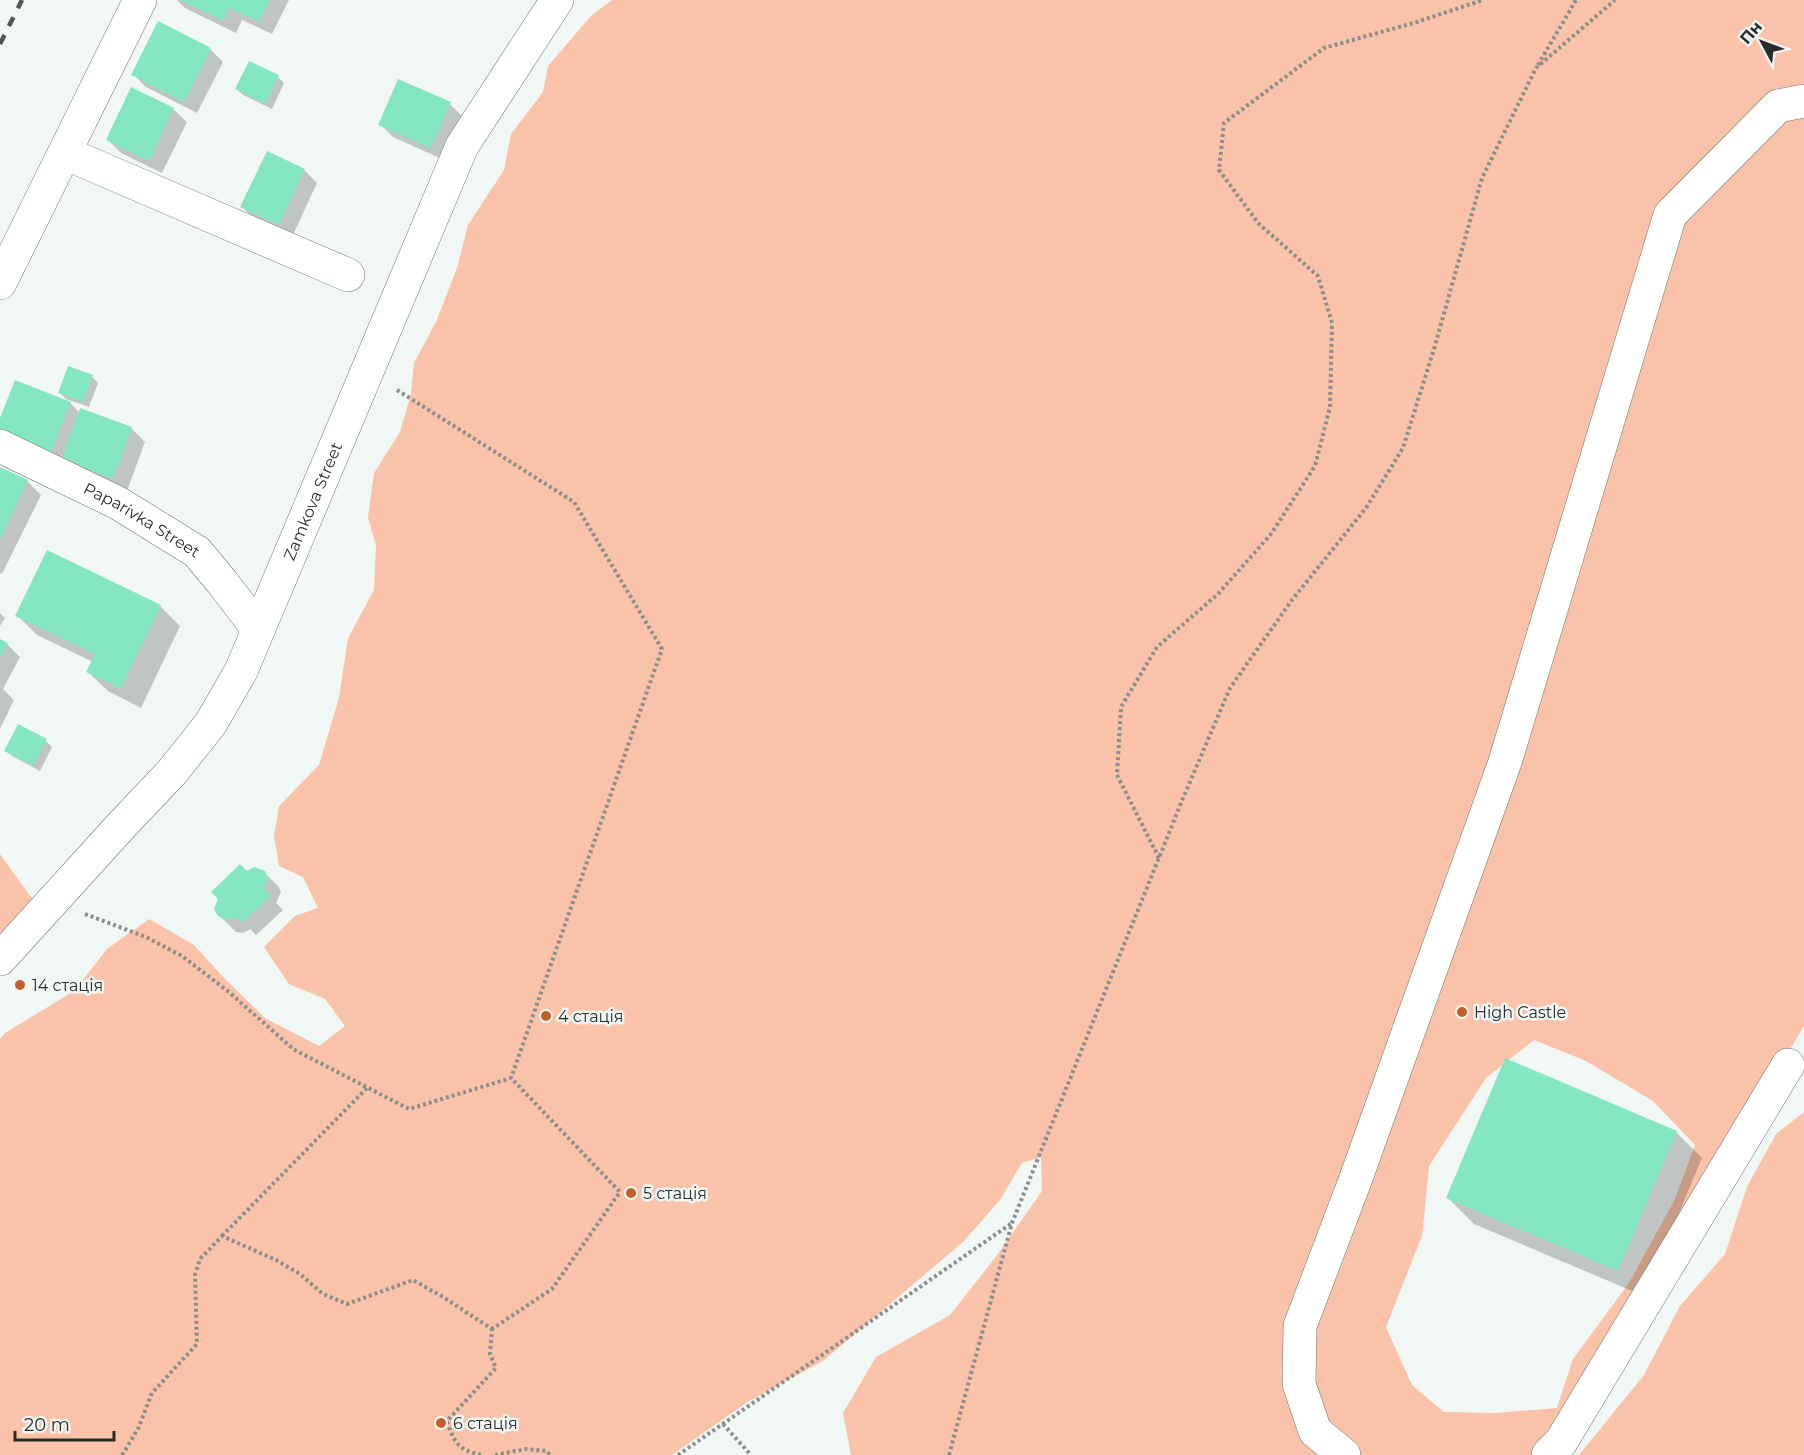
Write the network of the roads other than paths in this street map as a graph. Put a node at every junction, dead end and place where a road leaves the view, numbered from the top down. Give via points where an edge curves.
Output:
1 (140, 0) edge
2 (557, 0) edge
3 (1804, 101) edge
4 (64, 153) junction
5 (348, 275) dead end
6 (0, 283) edge
7 (0, 446) edge
8 (258, 629) junction
9 (0, 959) edge
10 (1788, 1065) dead end
11 (1344, 1455) edge
12 (1548, 1455) edge

1 - 4 street
2 - 8 street, Zamkova Street via 462,146
3 - 11 street via 1778,106 1670,215 1505,762 1300,1326 1299,1384 1315,1431
4 - 5 street
4 - 6 street
7 - 8 street, Paparivka Street via 118,504 197,552
8 - 9 street, Zamkova Street via 241,671 211,723 173,771
10 - 12 street via 1561,1442

